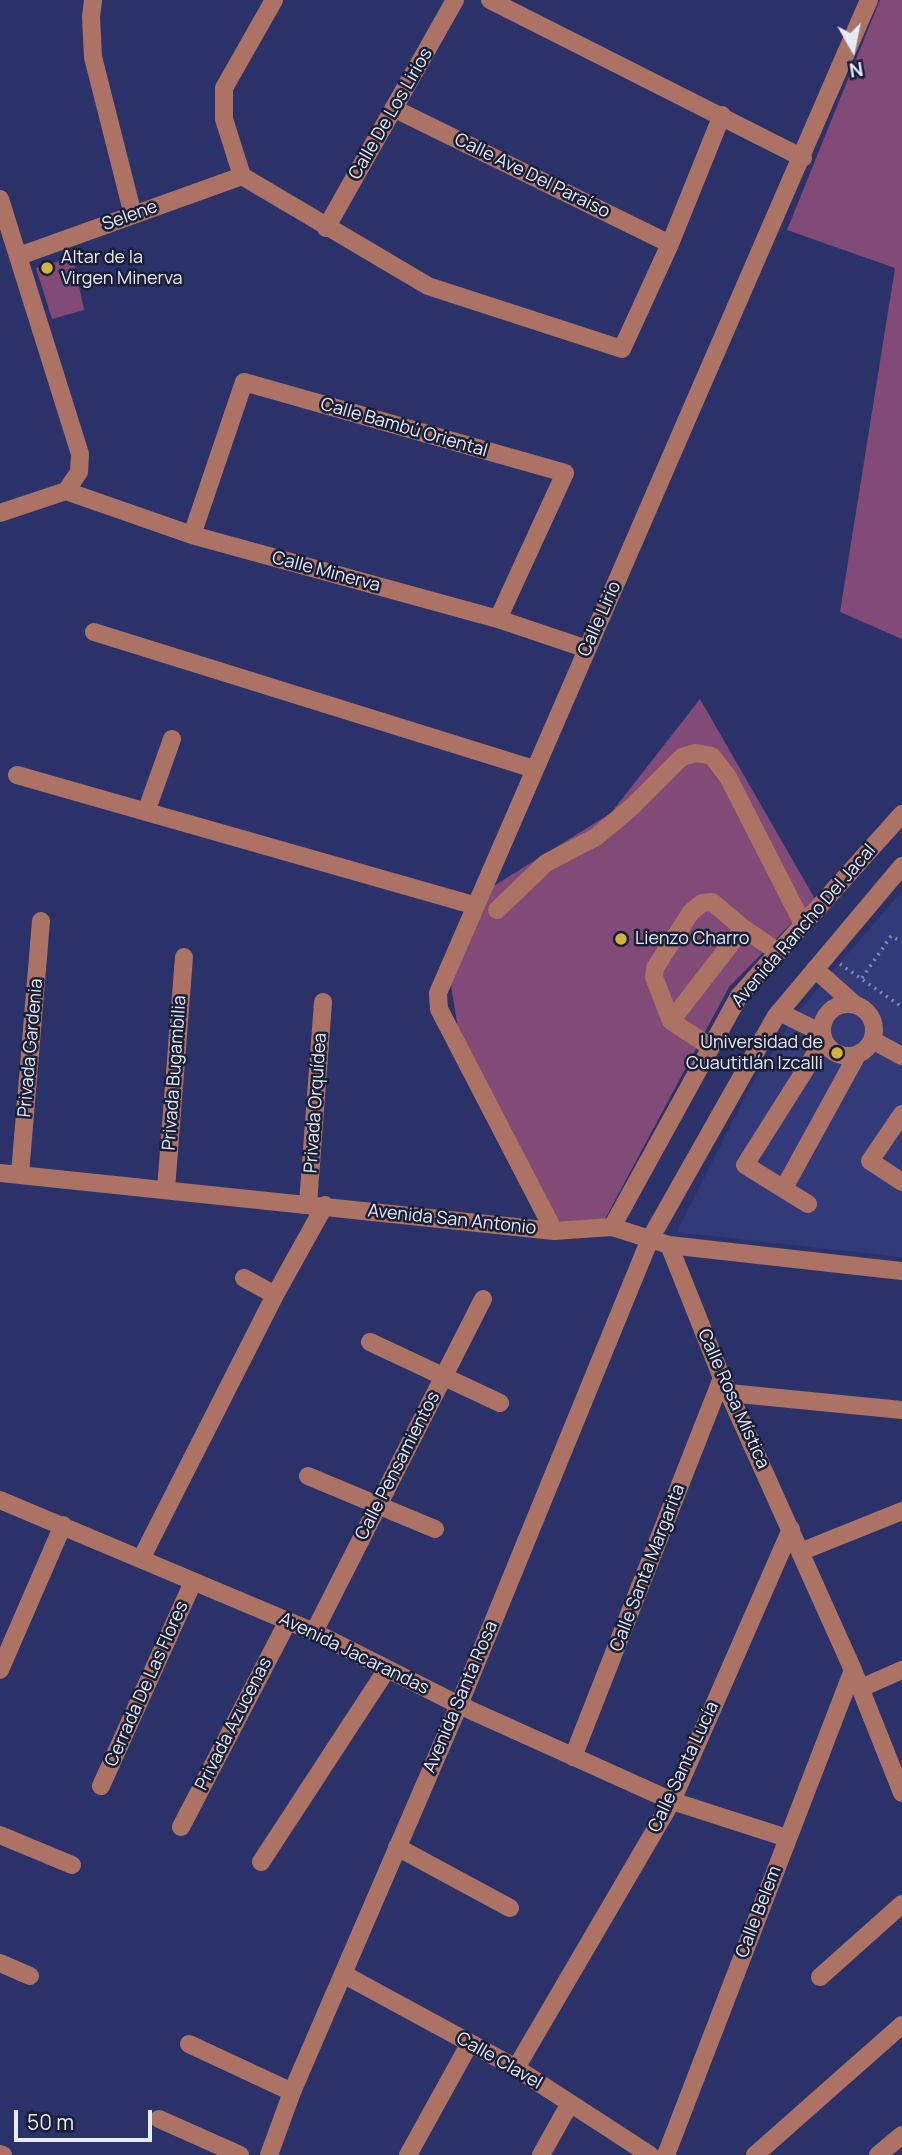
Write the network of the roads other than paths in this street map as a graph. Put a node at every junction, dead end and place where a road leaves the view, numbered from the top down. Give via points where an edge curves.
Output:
1 (93, 0) edge
2 (274, 0) edge
3 (456, 0) edge
4 (490, 0) edge
5 (869, 0) edge
6 (394, 109) junction
7 (722, 115) junction
8 (803, 158) junction
9 (242, 176) junction
10 (0, 199) edge
11 (133, 215) junction
12 (327, 228) junction
13 (670, 244) junction
14 (19, 256) junction
15 (66, 491) junction
16 (0, 513) edge
17 (192, 535) junction
18 (498, 619) junction
19 (94, 632) dead end
20 (587, 649) junction
21 (172, 738) dead end
22 (534, 769) junction
23 (17, 775) dead end
24 (146, 812) junction
25 (900, 820) edge
26 (902, 866) edge
27 (474, 905) junction
28 (497, 910) dead end
29 (41, 921) dead end
30 (803, 924) junction
31 (743, 928) junction
32 (778, 952) junction
33 (184, 957) dead end
34 (821, 962) junction
35 (323, 1002) dead end
36 (853, 1003) junction
37 (779, 1012) junction
38 (671, 1021) junction
39 (822, 1036) junction
40 (874, 1041) junction
41 (709, 1046) junction
42 (902, 1056) edge
43 (856, 1057) junction
44 (902, 1114) edge
45 (0, 1173) edge
46 (20, 1174) junction
47 (902, 1182) edge
48 (784, 1188) junction
49 (166, 1189) junction
50 (808, 1204) dead end
51 (317, 1205) junction
52 (612, 1227) junction
53 (554, 1231) junction
54 (650, 1239) junction
55 (669, 1245) junction
56 (902, 1271) edge
57 (244, 1278) dead end
58 (275, 1295) junction
59 (483, 1299) dead end
60 (370, 1342) dead end
61 (444, 1376) junction
62 (726, 1385) junction
63 (500, 1403) dead end
64 (902, 1410) edge
65 (308, 1476) dead end
66 (0, 1500) edge
67 (378, 1505) junction
68 (902, 1511) edge
69 (63, 1525) junction
70 (435, 1529) dead end
71 (791, 1530) junction
72 (800, 1552) junction
73 (141, 1559) junction
74 (193, 1582) junction
75 (288, 1621) junction
76 (314, 1632) junction
77 (387, 1669) junction
78 (0, 1670) edge
79 (853, 1670) junction
80 (902, 1670) edge
81 (860, 1688) junction
82 (458, 1705) junction
83 (573, 1757) junction
84 (101, 1786) dead end
85 (902, 1793) edge
86 (672, 1801) junction
87 (181, 1826) dead end
88 (0, 1835) edge
89 (787, 1838) junction
90 (397, 1847) junction
91 (261, 1862) dead end
92 (72, 1865) dead end
93 (902, 1904) edge
94 (510, 1908) dead end
95 (0, 1962) edge
96 (343, 1973) junction
97 (30, 1976) dead end
98 (820, 1977) dead end
99 (902, 2025) edge
100 (470, 2043) junction
101 (189, 2044) dead end
102 (516, 2068) junction
103 (292, 2092) junction
104 (569, 2105) junction
105 (159, 2119) dead end
106 (902, 2135) edge
107 (240, 2155) edge
108 (269, 2155) edge
109 (408, 2155) edge
110 (541, 2155) edge
111 (650, 2155) edge
112 (666, 2155) edge
113 (755, 2155) edge
114 (878, 2155) edge

1 - 11 street via 93,57
2 - 9 street via 224,88 224,119
3 - 6 street, Calle De Los Lirios
4 - 7 street
5 - 8 street, Calle Lirio
6 - 12 street, Calle De Los Lirios
6 - 13 street, Calle Ave Del Paraíso
7 - 8 street
7 - 13 street
8 - 20 street, Calle Lirio
9 - 11 street, Selene
9 - 12 street
10 - 14 street
11 - 14 street, Selene
12 - 13 street via 428,286 622,349
14 - 15 street via 80,454 79,472
15 - 16 street
15 - 17 street, Calle Minerva
17 - 18 street, Calle Minerva
17 - 18 street, Calle Bambú Oriental via 244,382 565,473
18 - 20 street, Calle Minerva
19 - 22 street
20 - 22 street, Calle Lirio
21 - 24 street
22 - 27 street, Calle Lirio
23 - 24 street
24 - 27 street
25 - 30 street, Avenida Rancho Del Jacal
26 - 34 street, Avenida Rancho Del Jacal
27 - 53 street, Calle Lirio via 437,1000
28 - 30 street via 545,863 596,837 682,757 696,753 712,756 728,777
29 - 46 street, Privada Gardenia
30 - 32 street, Avenida Rancho Del Jacal
31 - 32 street
31 - 38 street
31 - 38 street via 712,902 691,912 655,968 654,977
32 - 41 street, Avenida Rancho Del Jacal via 739,996
33 - 49 street, Privada Bugambilia
34 - 36 street
34 - 37 street, Avenida Rancho Del Jacal
35 - 51 street, Privada Orquídea
36 - 39 street via 830,1010
36 - 40 street via 873,1017
37 - 39 street
37 - 54 street, Avenida Rancho Del Jacal
38 - 41 street
39 - 43 street via 832,1053
39 - 48 street via 745,1165
40 - 42 street
40 - 43 street
41 - 52 street, Avenida Rancho Del Jacal
43 - 48 street
44 - 47 street via 870,1161
45 - 46 street, Avenida San Antonio
46 - 49 street, Avenida San Antonio
48 - 50 street
49 - 51 street, Avenida San Antonio
51 - 53 street, Avenida San Antonio
51 - 58 street
52 - 53 street, Avenida San Antonio
52 - 54 street, Avenida San Antonio
54 - 55 street, Avenida San Antonio
54 - 82 street, Avenida Santa Rosa
55 - 56 street, Avenida San Antonio
55 - 62 street, Calle Rosa Mística
57 - 58 street
58 - 73 street
59 - 61 street, Calle Pensamientos
60 - 61 street
61 - 63 street
61 - 67 street, Calle Pensamientos
62 - 64 street
62 - 71 street, Calle Rosa Mística
62 - 83 street, Calle Santa Margarita
65 - 67 street
66 - 69 street, Avenida Jacarandas
67 - 70 street
67 - 76 street, Calle Pensamientos
68 - 72 street
69 - 73 street, Avenida Jacarandas
69 - 78 street
71 - 72 street, Calle Rosa Mística
71 - 86 street, Calle Santa Lucía
72 - 79 street, Calle Rosa Mística
73 - 74 street, Avenida Jacarandas
74 - 75 street, Avenida Jacarandas
74 - 84 street, Cerrada De Las Flores
75 - 76 street, Avenida Jacarandas
75 - 87 street, Privada Azucenas
76 - 77 street, Avenida Jacarandas
77 - 82 street, Avenida Jacarandas
77 - 91 street
79 - 81 street, Calle Rosa Mística
79 - 89 street, Calle Belem
80 - 81 street
81 - 85 street, Calle Rosa Mística
82 - 83 street, Avenida Jacarandas
82 - 90 street, Avenida Santa Rosa
83 - 86 street, Avenida Jacarandas
86 - 89 street, Avenida Jacarandas
86 - 102 street, Calle Santa Lucía
88 - 92 street
89 - 112 street, Calle Belem
90 - 94 street
90 - 96 street, Avenida Santa Rosa
93 - 98 street
95 - 97 street
96 - 100 street, Calle Clavel
96 - 103 street, Avenida Santa Rosa
99 - 113 street
100 - 102 street, Calle Clavel
100 - 109 street
101 - 103 street
102 - 104 street, Calle Clavel
103 - 108 street, Avenida Santa Rosa
104 - 110 street
104 - 111 street, Calle Clavel
105 - 107 street
106 - 114 street

